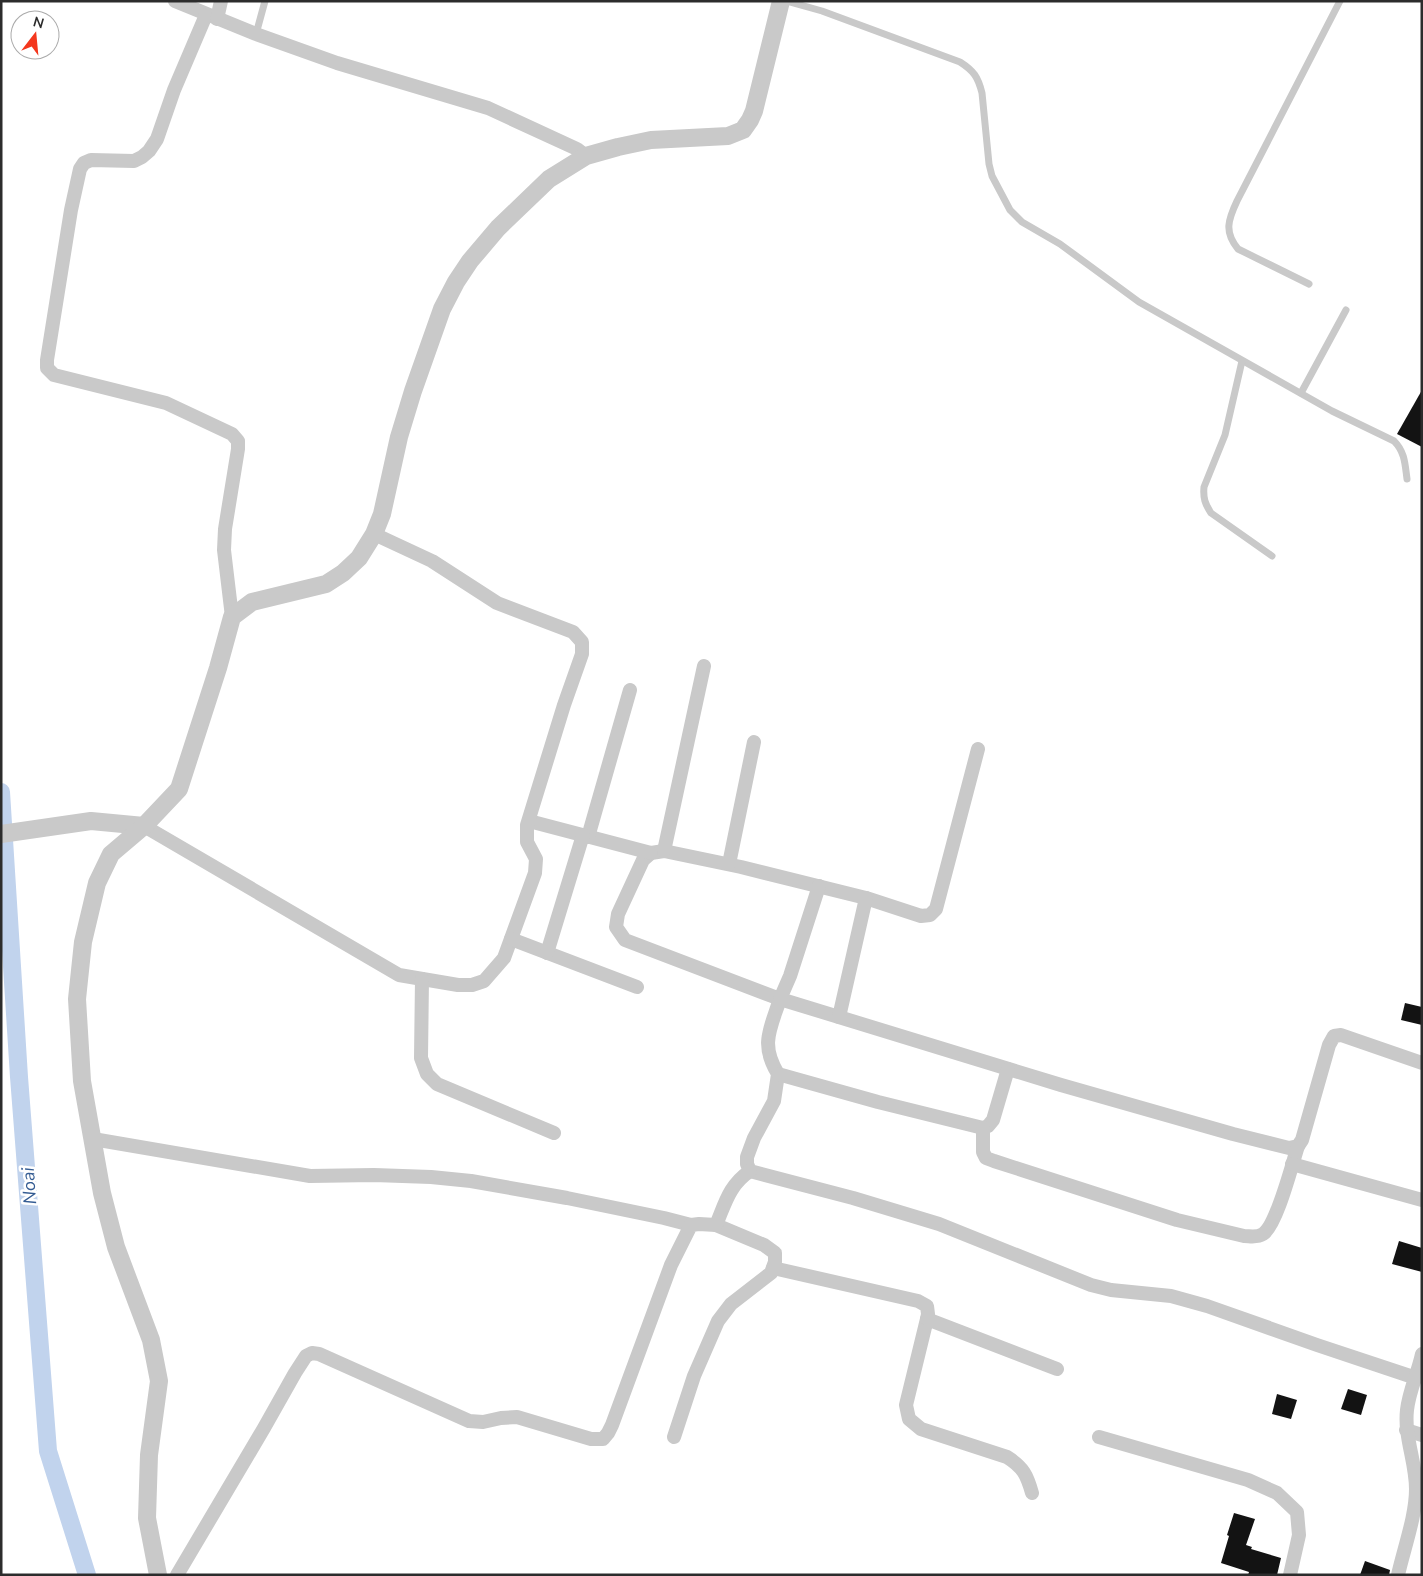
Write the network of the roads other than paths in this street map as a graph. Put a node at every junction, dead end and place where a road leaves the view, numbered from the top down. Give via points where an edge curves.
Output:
1 (175, 1) edge
2 (221, 1) edge
3 (266, 1) edge
4 (781, 1) edge
5 (786, 1) edge
6 (1340, 1) edge
7 (211, 17) junction
8 (256, 34) junction
9 (586, 156) junction
10 (1309, 284) dead end
11 (1346, 310) dead end
12 (1242, 361) junction
13 (1301, 393) junction
14 (1407, 479) dead end
15 (374, 534) junction
16 (1272, 556) dead end
17 (232, 617) junction
18 (704, 666) dead end
19 (630, 690) dead end
20 (754, 742) dead end
21 (978, 749) dead end
22 (529, 821) junction
23 (144, 826) junction
24 (1, 834) edge
25 (585, 836) junction
26 (657, 852) junction
27 (730, 864) junction
28 (820, 886) junction
29 (866, 898) junction
30 (510, 940) junction
31 (547, 953) junction
32 (422, 979) junction
33 (638, 987) dead end
34 (780, 999) junction
35 (839, 1017) junction
36 (1422, 1063) edge
37 (1008, 1068) junction
38 (778, 1074) junction
39 (983, 1128) junction
40 (554, 1133) dead end
41 (93, 1138) junction
42 (1298, 1146) junction
43 (1292, 1164) junction
44 (750, 1172) junction
45 (1422, 1200) edge
46 (716, 1225) junction
47 (691, 1226) junction
48 (773, 1268) junction
49 (927, 1320) junction
50 (1422, 1354) edge
51 (1057, 1369) dead end
52 (1416, 1378) junction
53 (1406, 1430) junction
54 (1422, 1435) edge
55 (674, 1437) dead end
56 (1099, 1437) dead end
57 (1032, 1494) dead end
58 (158, 1575) edge
59 (177, 1575) edge
60 (1290, 1575) edge
61 (1398, 1575) edge

1 - 7 street
2 - 7 street
3 - 8 lane
4 - 9 street via 754,111 743,130 728,136 651,140
5 - 12 lane via 960,62 972,70 982,93 992,176 1010,210 1022,222 1060,244 1139,302
6 - 10 lane via 1236,202 1228,226 1238,249
7 - 8 street
7 - 17 street via 174,90 149,151 134,161 91,160 80,169 47,368 54,375 166,402 224,429 238,441 224,550
8 - 9 street via 358,70 488,108
9 - 15 street via 549,179 498,228 456,282 442,309 413,391
11 - 13 lane
12 - 13 lane
12 - 16 lane via 1227,429 1203,497 1211,513
13 - 14 lane via 1394,441 1404,455
15 - 17 street via 359,558 326,584 252,602
15 - 22 street via 432,561 497,603 573,632 582,642 582,654
17 - 23 street via 179,789
18 - 26 street
19 - 25 street
20 - 27 street
21 - 29 street via 936,909 930,915 921,916
22 - 25 street
22 - 30 street via 526,842 536,859 535,873
23 - 24 street via 91,821
23 - 32 street via 399,975
23 - 41 street via 111,854 97,884 83,942 77,999 82,1081
25 - 26 street
25 - 31 street
26 - 27 street
26 - 34 street via 643,860 618,914 616,927 625,940
27 - 28 street
28 - 29 street
28 - 34 street
29 - 35 street
30 - 31 street
30 - 32 street via 504,958 484,981 458,985
31 - 33 street
32 - 40 street via 421,1058 427,1074 437,1084
34 - 35 street
34 - 38 street via 768,1035 767,1051
35 - 37 street
36 - 42 street via 1341,1035 1334,1036
37 - 39 street via 993,1120
37 - 42 street via 1232,1134 1289,1148
38 - 39 street
38 - 44 street via 774,1100 747,1157
39 - 43 street via 986,1158 1177,1220 1244,1236 1263,1234 1270,1227
41 - 47 street via 310,1176 374,1175 472,1181
41 - 58 street via 102,1193 116,1247 152,1340 159,1381 149,1455 147,1518
42 - 43 street
43 - 45 street
44 - 46 street via 740,1178 729,1193
44 - 52 street via 939,1224 1091,1284 1118,1291 1171,1296 1207,1306
46 - 47 street
46 - 48 street via 764,1245 775,1253
47 - 59 street via 671,1265 612,1425 602,1439 591,1439 517,1418 469,1421 312,1353 295,1372
48 - 49 street via 918,1301 927,1306
48 - 55 street via 731,1304 718,1321 694,1376
49 - 51 street
49 - 57 street via 906,1405 909,1419 921,1429 1007,1456 1028,1478
50 - 52 street
52 - 53 street via 1407,1408
53 - 54 street
53 - 61 street via 1416,1490
56 - 60 street via 1248,1480 1277,1493 1297,1512 1299,1535

